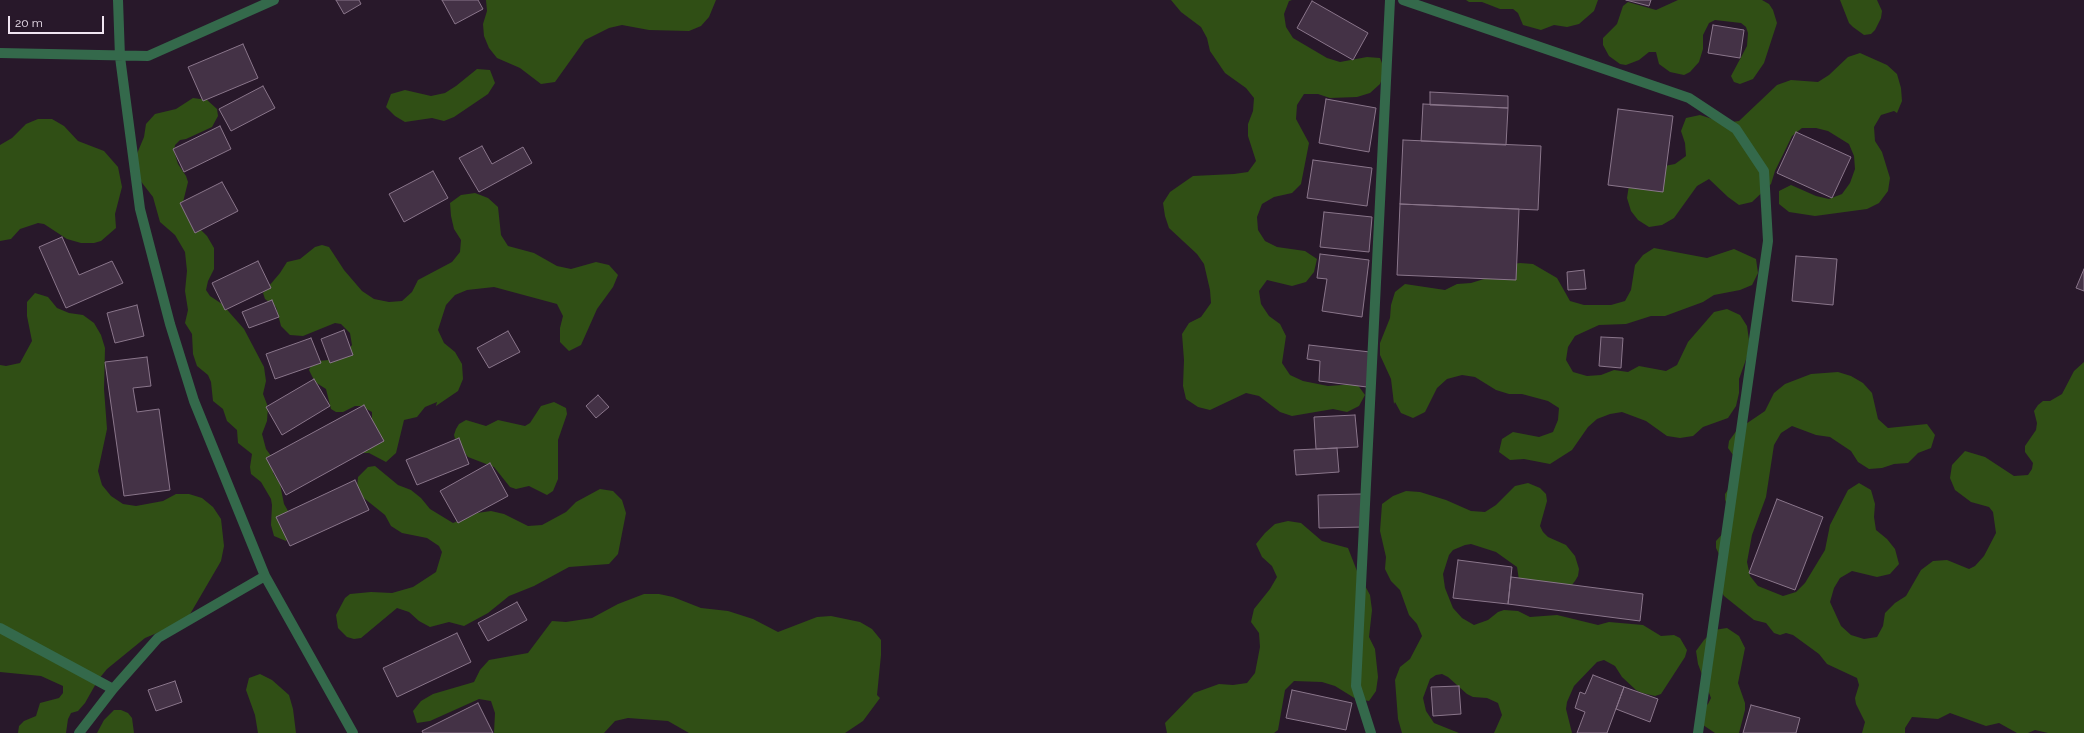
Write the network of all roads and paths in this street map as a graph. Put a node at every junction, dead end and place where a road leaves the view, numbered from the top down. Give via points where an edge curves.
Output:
1 (118, 0) edge
2 (274, 0) edge
3 (1390, 0) edge
4 (1403, 0) edge
5 (0, 53) edge
6 (120, 57) junction
7 (266, 576) junction
8 (0, 628) edge
9 (113, 689) junction
10 (79, 733) edge
11 (353, 733) edge
12 (1371, 733) edge
13 (1698, 733) edge

1 - 6 street
2 - 6 street via 148,56
3 - 12 street via 1356,686
4 - 13 street via 1688,98 1736,129 1764,171 1768,241
5 - 6 street
6 - 7 street via 140,209 170,324 194,401
7 - 9 street via 158,638
7 - 11 street
8 - 9 street
9 - 10 street

